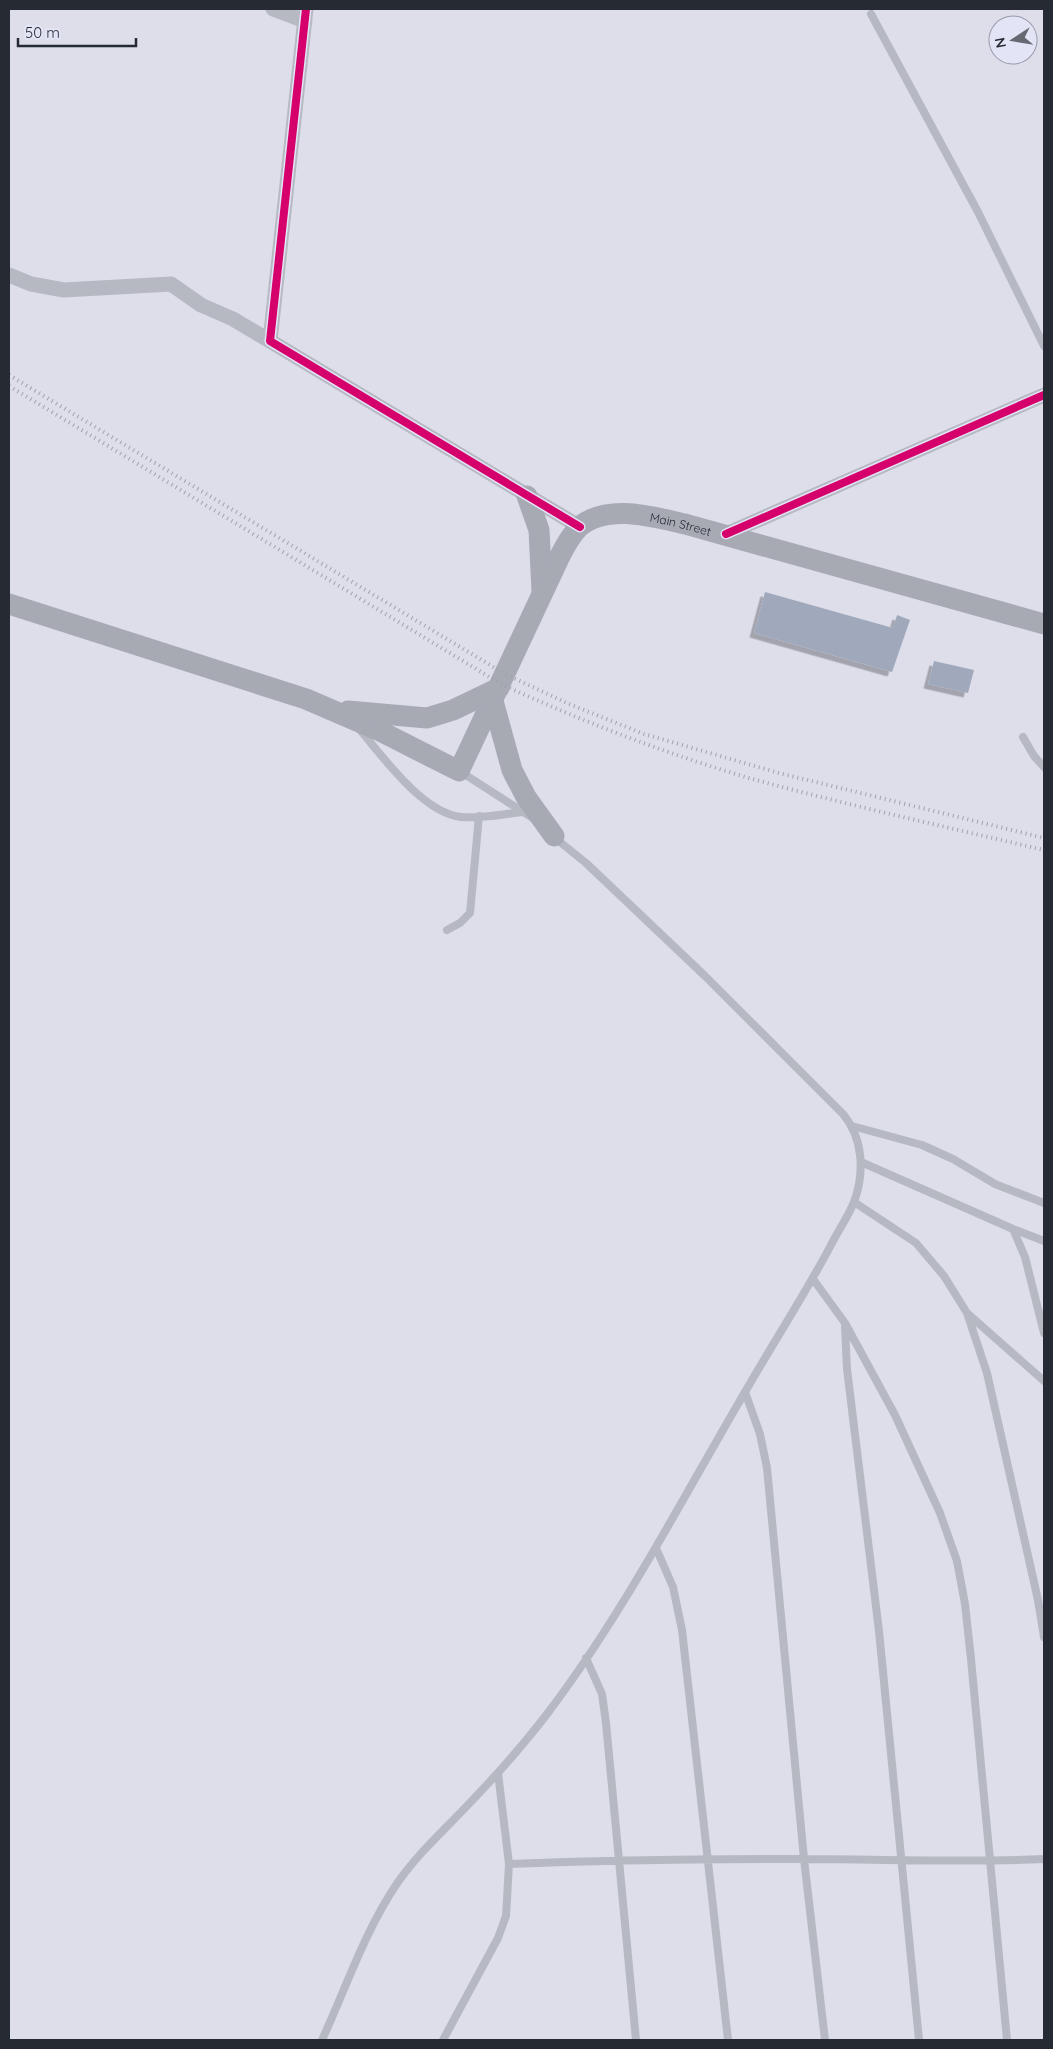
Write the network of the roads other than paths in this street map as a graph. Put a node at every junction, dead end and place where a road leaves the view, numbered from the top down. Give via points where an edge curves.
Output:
1 (273, 9) edge
2 (871, 14) dead end
3 (306, 15) edge
4 (9, 276) edge
5 (270, 341) junction
6 (1044, 346) edge
7 (1044, 395) edge
8 (527, 496) junction
9 (580, 527) junction
10 (726, 534) junction
11 (542, 594) junction
12 (9, 604) edge
13 (1044, 624) edge
14 (496, 694) junction
15 (344, 715) junction
16 (1023, 736) dead end
17 (1044, 767) edge
18 (459, 771) junction
19 (523, 812) junction
20 (479, 816) junction
21 (554, 836) junction
22 (446, 930) dead end
23 (852, 1126) junction
24 (861, 1162) junction
25 (854, 1202) junction
26 (1044, 1203) edge
27 (1013, 1229) junction
28 (1044, 1241) edge
29 (813, 1280) junction
30 (967, 1313) junction
31 (845, 1323) junction
32 (1044, 1333) edge
33 (1044, 1381) edge
34 (745, 1392) junction
35 (656, 1548) junction
36 (1044, 1637) edge
37 (586, 1658) junction
38 (498, 1773) junction
39 (804, 1859) junction
40 (1044, 1859) edge
41 (620, 1860) junction
42 (708, 1860) junction
43 (903, 1860) junction
44 (991, 1862) junction
45 (509, 1864) junction
46 (322, 2040) edge
47 (443, 2040) edge
48 (636, 2040) edge
49 (728, 2040) edge
50 (825, 2040) edge
51 (919, 2040) edge
52 (1007, 2040) edge

1 - 3 street
2 - 6 lane via 978,212
3 - 5 street
4 - 5 street via 30,284 64,290 171,284 201,305
5 - 8 street
7 - 10 street
8 - 9 street
8 - 11 main road via 539,530
9 - 10 main road, Main Street via 600,517 627,514
9 - 11 main road, Main Street via 569,539
10 - 13 main road, Main Street
11 - 14 main road, Main Street
12 - 15 main road via 306,699
14 - 15 main road via 427,718 359,712
14 - 18 main road, Main Street
14 - 21 main road via 512,770 526,797
15 - 18 main road
15 - 20 lane via 400,776 440,811 460,817
16 - 17 lane
18 - 19 lane
19 - 20 lane
19 - 21 lane
20 - 22 lane via 470,913
21 - 23 lane via 705,976
23 - 24 lane
23 - 26 lane via 922,1145 995,1184
24 - 25 lane
24 - 27 lane
25 - 29 lane
25 - 30 lane via 916,1243 944,1276
27 - 28 lane
27 - 32 lane via 1025,1257
29 - 31 lane
29 - 34 lane
30 - 33 lane
30 - 36 lane via 989,1382
31 - 43 lane via 847,1369
31 - 44 lane via 895,1415 940,1513 957,1561 965,1604
34 - 35 lane
34 - 39 lane via 760,1434 766,1468
35 - 37 lane
35 - 42 lane via 673,1587 682,1630
37 - 38 lane via 546,1715
37 - 41 lane via 602,1694
38 - 45 lane
38 - 46 lane via 417,1857 397,1884 365,1944
39 - 42 lane
39 - 43 lane
39 - 50 lane
40 - 44 lane
41 - 42 lane
41 - 45 lane
41 - 48 lane
42 - 49 lane
43 - 44 lane
43 - 51 lane
44 - 52 lane
45 - 47 lane via 504,1926

